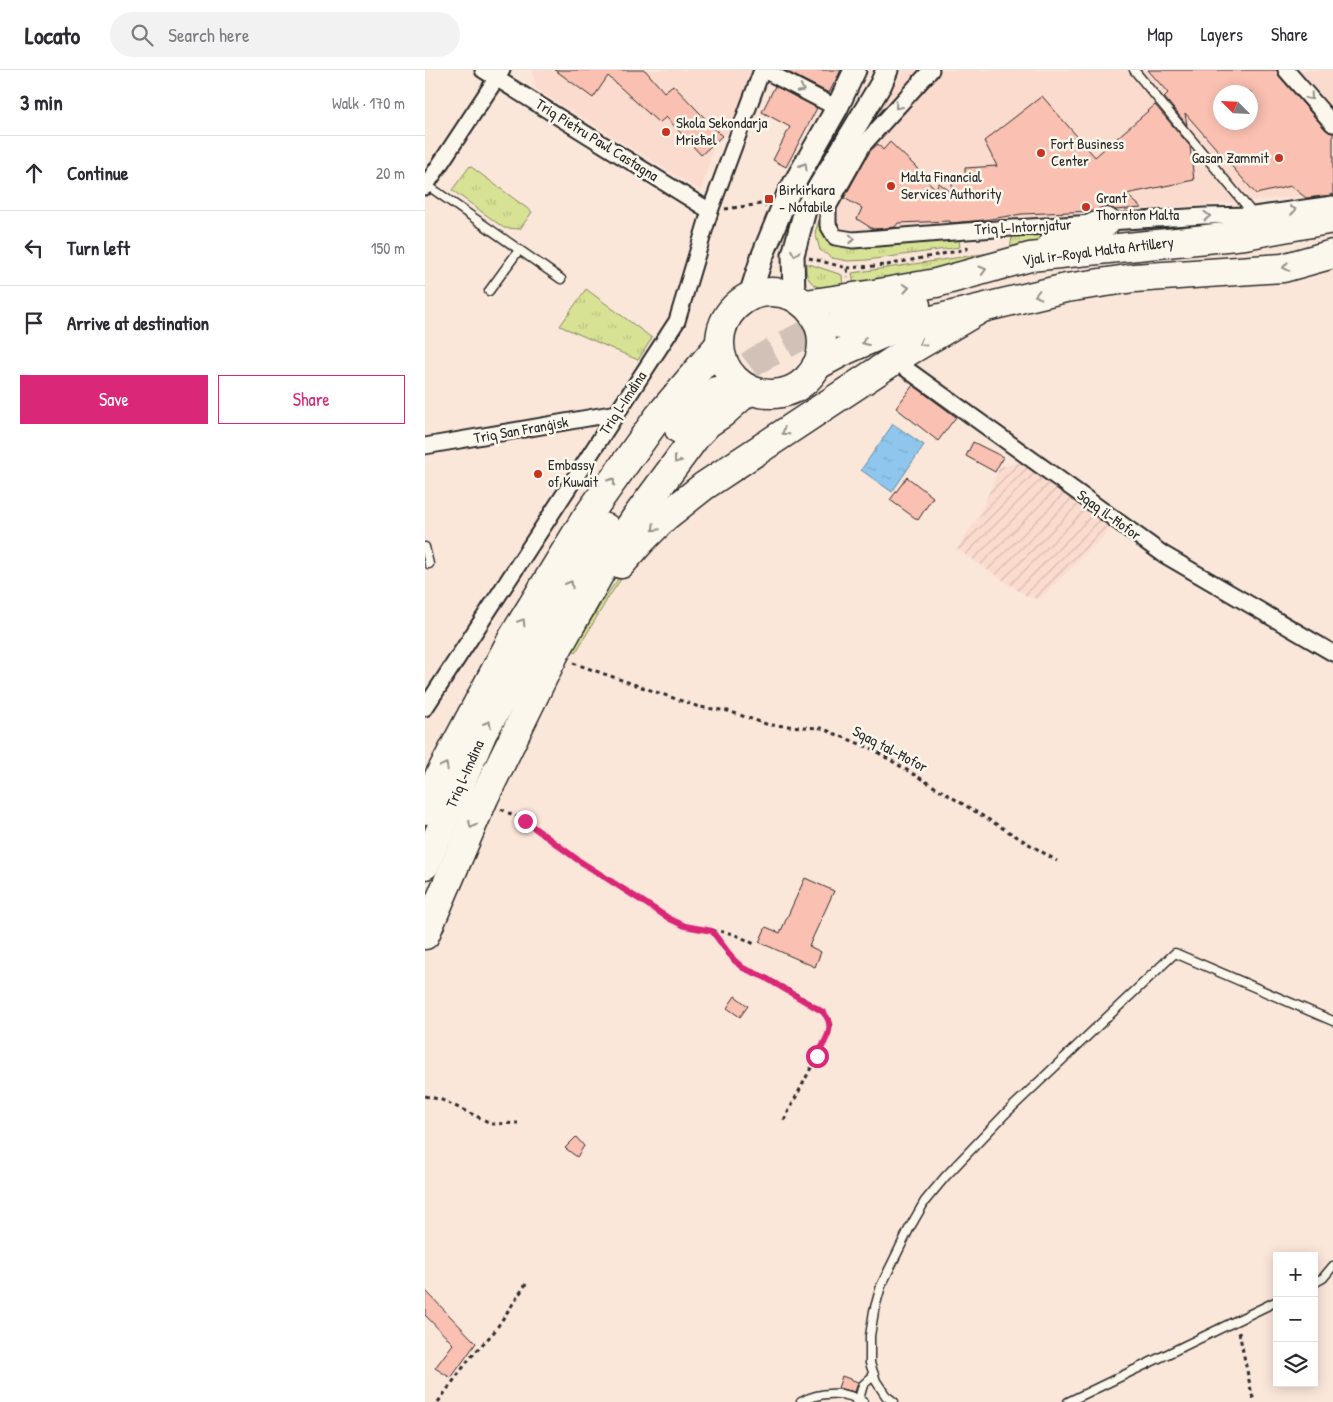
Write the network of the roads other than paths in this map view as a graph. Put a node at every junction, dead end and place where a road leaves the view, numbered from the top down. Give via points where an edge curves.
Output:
1 (483, 70) edge
2 (763, 70) edge
3 (855, 70) edge
4 (887, 70) edge
5 (931, 70) edge
6 (1134, 70) edge
7 (1286, 70) edge
8 (499, 74) edge
9 (837, 108) junction
10 (1333, 124) edge
11 (426, 186) edge
12 (1333, 204) edge
13 (710, 211) junction
14 (1254, 215) junction
15 (1333, 219) edge
16 (1106, 222) junction
17 (1333, 232) edge
18 (519, 250) junction
19 (1333, 254) edge
20 (1029, 257) junction
21 (561, 279) dead end
22 (489, 291) dead end
23 (750, 295) junction
24 (800, 300) junction
25 (979, 310) junction
26 (840, 324) tunnel mouth
27 (719, 340) junction
28 (899, 357) junction
29 (816, 366) junction
30 (749, 390) junction
31 (716, 391) tunnel mouth
32 (617, 413) junction
33 (425, 446) edge
34 (425, 547) edge
35 (429, 564) dead end
36 (558, 648) junction
37 (1333, 653) edge
38 (425, 708) edge
39 (425, 810) edge
40 (425, 865) edge
41 (425, 935) edge
42 (1333, 1021) edge
43 (1333, 1266) edge
44 (1318, 1281) edge
45 (1273, 1303) edge
46 (874, 1375) junction
47 (859, 1401) edge
48 (801, 1402) edge
49 (894, 1402) edge
50 (1068, 1402) edge

1 - 8 street, Triq Pietru Pawl Castagna
2 -> 9 street
2 - 13 street, Triq l-Imdina
3 - 9 main road
4 -> 24 main road via 805,210 793,255
5 -> 16 street, Triq l-Intornjatur via 863,145 827,207 828,225 835,237 853,240
6 - 14 lane
7 -> 10 street
8 - 11 street
8 - 13 street, Triq Pietru Pawl Castagna
23 -> 9 main road via 780,211
11 - 18 lane
14 -> 12 street, Triq l-Intornjatur
13 - 32 street, Triq l-Imdina via 677,321
16 -> 14 street, Triq l-Intornjatur
15 - 20 highway, Vjal ir-Royal Malta Artillery via 1245,235
16 - 20 highway
17 - 26 highway, Vjal ir-Royal Malta Artillery via 1251,250 1034,277
18 - 21 lane
18 - 22 lane
19 -> 25 highway, Vjal ir-Royal Malta Artillery via 1283,268 1134,278 1066,288
24 -> 20 highway, Vjal ir-Royal Malta Artillery via 849,298 936,283
23 - 24 highway via 780,292
23 - 27 highway, Triq l-Imdina via 730,311 723,322
24 - 29 highway via 820,327 822,347
25 -> 28 highway, Triq l-Imdina
25 -> 29 highway, Vjal ir-Royal Malta Artillery via 894,329
27 - 30 highway via 723,364 734,379
39 -> 27 highway, Triq l-Imdina via 436,782 513,637 584,521 659,416
28 -> 36 highway, Triq l-Imdina via 730,468 665,517 618,567
28 - 37 street, Sqaq il-Ħofor via 905,368 1163,554
29 - 30 highway via 799,386 787,392 762,394
30 -> 36 highway, Triq l-Imdina via 708,423 684,451 608,559
40 -> 31 highway, Triq l-Imdina via 483,732 575,575 644,473 674,434
32 - 33 street, Triq San Franġisk
32 - 38 street, Triq l-Imdina
34 - 35 lane
36 -> 41 highway, Triq l-Imdina via 483,798
42 - 46 lane via 1175,953 1006,1113 925,1201 881,1286 870,1336 870,1363
43 - 44 lane
45 - 50 lane
46 - 47 lane via 863,1385
46 - 49 lane via 886,1396
47 - 48 lane via 827,1394

